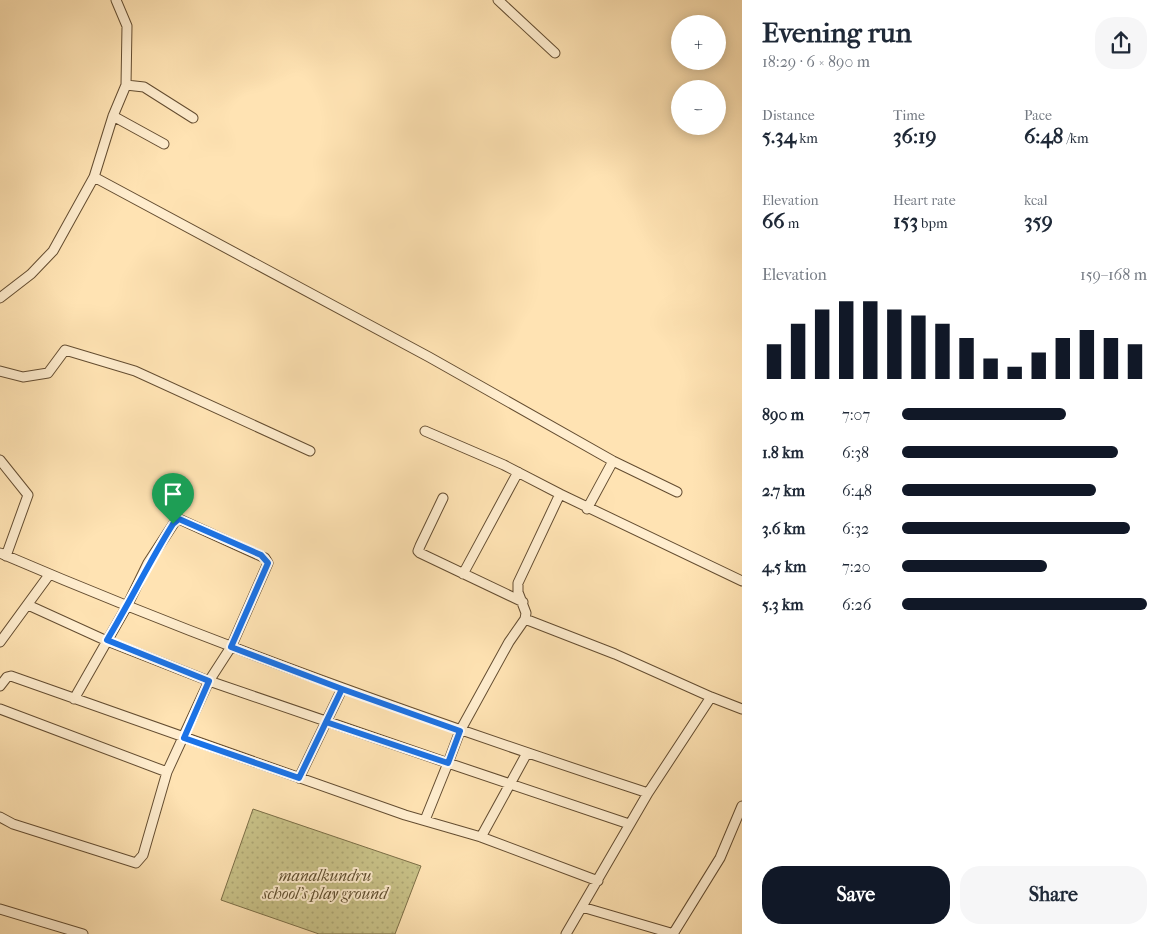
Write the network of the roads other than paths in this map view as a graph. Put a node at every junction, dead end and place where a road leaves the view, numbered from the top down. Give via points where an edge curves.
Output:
1 (116, 0) edge
2 (498, 0) edge
3 (555, 53) dead end
4 (126, 85) junction
5 (113, 116) junction
6 (193, 118) dead end
7 (164, 144) dead end
8 (94, 177) junction
9 (0, 298) edge
10 (0, 371) edge
11 (425, 431) dead end
12 (310, 451) dead end
13 (0, 460) edge
14 (613, 461) junction
15 (518, 472) junction
16 (677, 492) dead end
17 (560, 494) junction
18 (443, 498) dead end
19 (587, 508) junction
20 (3, 555) edge
21 (463, 574) junction
22 (49, 575) junction
23 (742, 581) edge
24 (523, 602) junction
25 (28, 605) junction
26 (128, 606) junction
27 (525, 619) junction
28 (107, 640) junction
29 (0, 642) edge
30 (231, 647) junction
31 (209, 681) junction
32 (0, 686) edge
33 (342, 689) junction
34 (711, 697) junction
35 (74, 699) junction
36 (0, 709) edge
37 (742, 709) edge
38 (326, 722) junction
39 (460, 731) junction
40 (184, 738) junction
41 (527, 753) junction
42 (448, 763) junction
43 (167, 772) junction
44 (299, 778) junction
45 (510, 784) junction
46 (648, 793) junction
47 (742, 806) edge
48 (0, 817) edge
49 (425, 820) junction
50 (630, 824) junction
51 (481, 837) junction
52 (598, 881) junction
53 (582, 907) junction
54 (0, 909) edge
55 (83, 934) edge
56 (566, 934) edge
57 (674, 934) edge

1 - 4 street via 127,26
2 - 3 street
4 - 5 street
4 - 6 street via 144,87
5 - 7 street
5 - 8 street
8 - 9 street via 53,251 31,274
8 - 14 street via 429,357
10 - 12 street via 23,377 48,373 65,350 135,370
11 - 15 street
13 - 20 street via 28,495
14 - 16 street
14 - 19 street
15 - 17 street
15 - 21 street
17 - 19 street
17 - 24 street via 518,583
18 - 21 street via 418,551
19 - 23 street
20 - 22 street
21 - 24 street
22 - 25 street
22 - 26 street
24 - 27 street
25 - 28 street
25 - 29 street
26 - 28 street
26 - 30 street
26 - 30 street via 148,563 179,519 261,555 268,563
27 - 34 street via 615,654
27 - 39 street
28 - 31 street
28 - 35 street
30 - 31 street
30 - 33 street
31 - 38 street
31 - 40 street
32 - 35 street via 6,677 11,676
33 - 38 street
33 - 39 street
34 - 37 street
34 - 46 street
35 - 40 street
36 - 43 street
38 - 42 street
38 - 44 street
39 - 41 street
39 - 42 street
40 - 43 street
40 - 44 street
41 - 45 street
41 - 46 street
42 - 45 street
42 - 49 street
43 - 48 street via 142,855 136,863
44 - 49 street
45 - 50 street
45 - 51 street
46 - 50 street
47 - 57 street via 720,858
49 - 51 street
50 - 52 street
51 - 52 street
52 - 53 street
53 - 56 street
53 - 57 street
54 - 55 street

